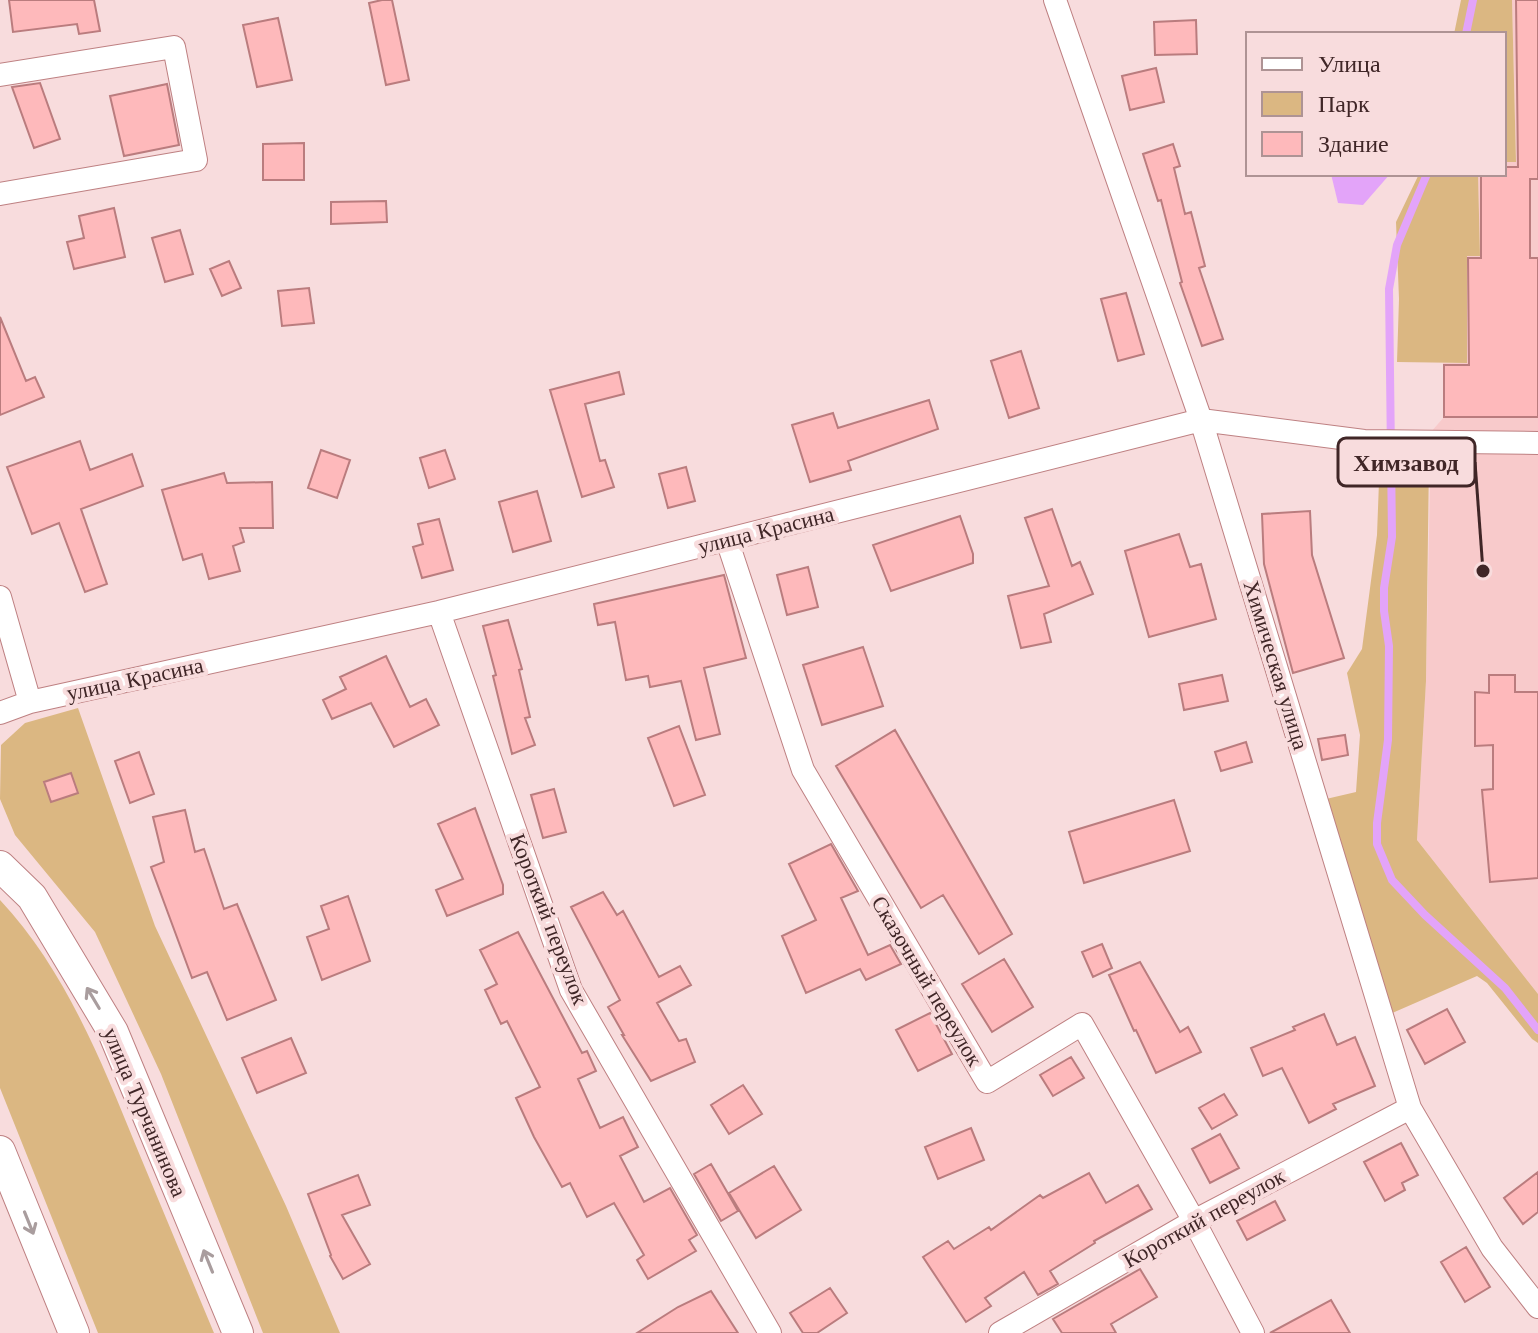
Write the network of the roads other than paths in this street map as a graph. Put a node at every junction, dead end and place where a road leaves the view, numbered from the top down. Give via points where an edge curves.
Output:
1 (1055, 0) edge
2 (0, 75) edge
3 (0, 194) edge
4 (1201, 420) junction
5 (1538, 443) edge
6 (727, 540) junction
7 (0, 597) edge
8 (439, 612) junction
9 (30, 702) junction
10 (0, 713) edge
11 (0, 866) edge
12 (1410, 1108) junction
13 (0, 1151) edge
14 (1194, 1221) junction
15 (1538, 1307) edge
16 (74, 1333) edge
17 (238, 1333) edge
18 (770, 1333) edge
19 (1000, 1333) edge
20 (1253, 1333) edge

1 - 4 street, Химическая улица
2 - 3 street via 174,47 196,160
4 - 5 street, улица Красина via 1364,441
4 - 6 street, улица Красина
4 - 12 street, Химическая улица
6 - 8 street, улица Красина
6 - 14 street, Сказочный переулок via 803,770 987,1082 1082,1024
7 - 9 street
8 - 9 street, улица Красина
8 - 18 street, Короткий переулок via 571,990
9 - 10 street, улица Красина
17 -> 11 street, улица Турчанинова via 113,1032 32,897
12 - 14 street, Короткий переулок
12 - 15 street, Химическая улица via 1492,1248
13 -> 16 street
14 - 19 street, Короткий переулок
14 - 20 street, Сказочный переулок

